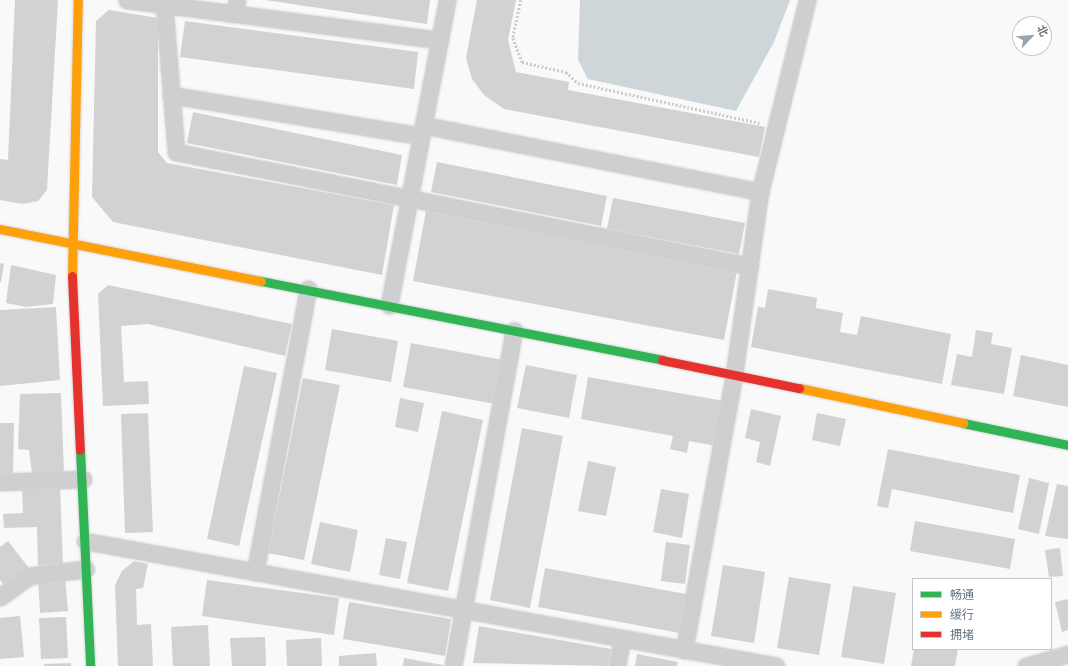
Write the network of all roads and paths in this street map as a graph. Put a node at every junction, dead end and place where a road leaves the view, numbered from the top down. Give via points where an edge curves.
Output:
1 (78, 0) edge
2 (126, 0) edge
3 (447, 0) edge
4 (521, 0) edge
5 (807, 0) edge
6 (164, 5) junction
7 (236, 7) edge
8 (439, 40) junction
9 (171, 96) junction
10 (776, 127) junction
11 (422, 130) junction
12 (760, 192) junction
13 (409, 198) junction
14 (0, 229) edge
15 (70, 241) junction
16 (750, 266) junction
17 (308, 288) junction
18 (389, 305) junction
19 (514, 330) junction
20 (734, 374) junction
21 (1068, 444) edge
22 (83, 479) junction
23 (0, 482) edge
24 (85, 541) junction
25 (86, 569) junction
26 (255, 572) junction
27 (0, 597) edge
28 (461, 609) junction
29 (622, 639) junction
30 (684, 650) junction
31 (1068, 654) edge
32 (90, 666) edge
33 (454, 666) edge
34 (617, 666) edge
35 (776, 666) edge
36 (1026, 666) edge

1 - 15 main road
2 - 6 street
3 - 8 street
4 - 10 path via 513,38 522,62 566,72 578,83
5 - 10 street
6 - 7 street
6 - 9 street
7 - 8 street
8 - 11 street
9 - 11 street
9 - 13 street via 176,152
10 - 12 street
11 - 12 street
11 - 13 street
12 - 16 street
13 - 16 street
13 - 18 street
14 - 15 main road
15 - 17 main road
15 - 22 main road
16 - 20 street
17 - 18 main road
17 - 26 street
18 - 19 main road
19 - 20 main road
19 - 28 street
20 - 21 main road
20 - 30 street
22 - 23 street
22 - 24 main road
24 - 25 main road
24 - 26 street
25 - 27 street via 29,576
25 - 32 main road
26 - 28 street
28 - 29 street
28 - 33 street
29 - 30 street
29 - 34 street
30 - 35 street
31 - 36 street

